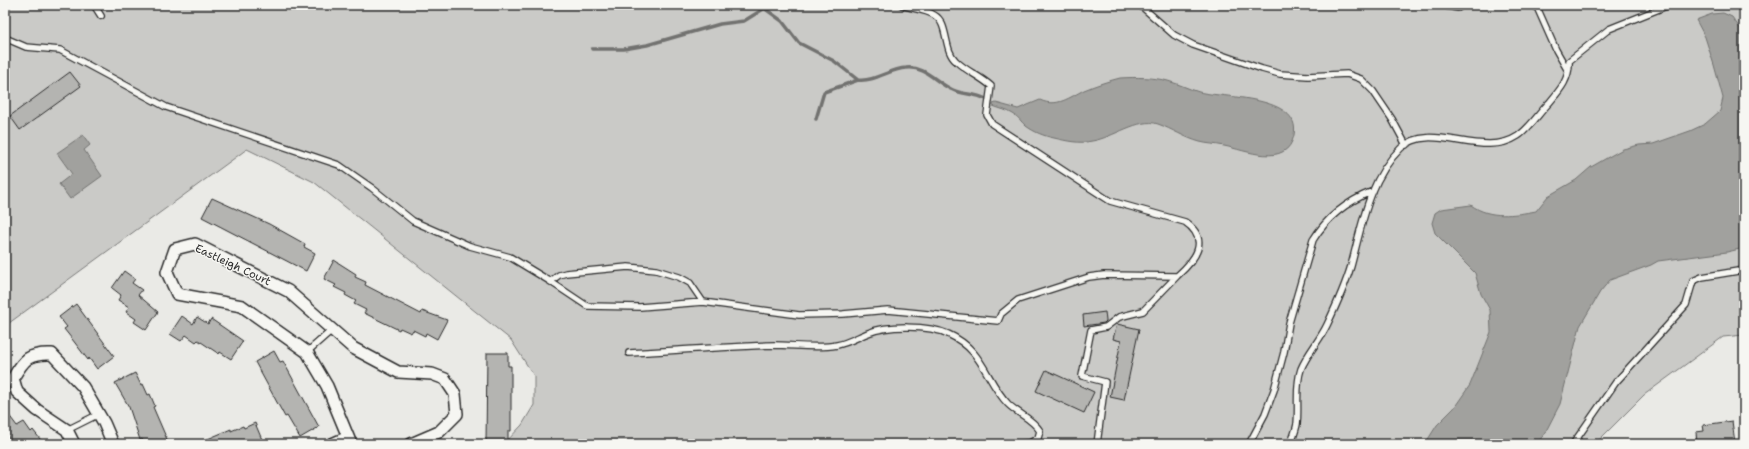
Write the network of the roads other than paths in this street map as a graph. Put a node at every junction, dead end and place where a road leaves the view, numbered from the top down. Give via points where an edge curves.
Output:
1 (94, 5) edge
2 (902, 5) edge
3 (1140, 5) edge
4 (1440, 5) edge
5 (1462, 5) edge
6 (1536, 5) edge
7 (1669, 5) edge
8 (102, 16) dead end
9 (5, 38) edge
10 (1569, 73) junction
11 (1406, 146) junction
12 (1373, 191) junction
13 (1744, 270) edge
14 (1177, 276) junction
15 (551, 282) junction
16 (703, 302) junction
17 (332, 330) junction
18 (307, 352) junction
19 (629, 353) dead end
20 (99, 414) junction
21 (67, 430) junction
22 (350, 440) edge
23 (111, 443) edge
24 (74, 444) edge
25 (332, 444) edge
26 (412, 444) edge
27 (1022, 444) edge
28 (1097, 444) edge
29 (1249, 444) edge
30 (1291, 444) edge
31 (1573, 444) edge

1 - 8 lane
2 - 14 lane via 935,15 943,27 948,50 955,61 991,86 987,115 992,124 1110,202 1185,222 1191,226 1198,237 1197,251 1190,264
3 - 11 lane via 1174,35 1193,45 1262,69 1280,74 1308,76 1347,74 1361,79 1373,91 1392,119
4 - 5 lane via 1458,8
6 - 10 lane
7 - 10 lane via 1609,29 1569,61
9 - 15 lane via 26,47 60,50 166,107 339,165 413,221 470,246 510,257
10 - 11 lane via 1564,84 1518,136 1489,144 1472,144 1432,136
11 - 12 lane via 1402,147 1385,168
12 - 29 lane via 1347,204 1327,220 1313,240 1289,323 1274,390
12 - 30 lane via 1350,268 1330,319 1301,370 1296,424
13 - 31 lane via 1702,277 1693,281 1686,305 1612,387
14 - 16 lane via 1089,277 1018,300 1001,314 998,321 888,310 799,315
14 - 28 lane via 1143,311 1119,317 1106,327 1091,330 1082,376 1105,382
15 - 16 lane via 587,306 640,307
15 - 16 lane via 558,275 566,273 637,267 679,277 690,283
17 - 18 lane
17 - 18 street, Eastleigh Court via 288,291 195,244 175,249 167,272 177,294 242,306
17 - 26 street, Eastleigh Court via 353,348 398,372 432,374 445,379 455,394 457,414 439,432
18 - 22 street, Eastleigh Court via 327,386
19 - 27 lane via 754,346 837,345 884,328 938,330 961,342 980,358 1009,404 1034,422 1040,431 1038,438
20 - 21 lane
20 - 21 street via 83,387 52,354 38,353 23,361 13,378 17,392 37,410
20 - 23 street
21 - 24 street
22 - 25 street

